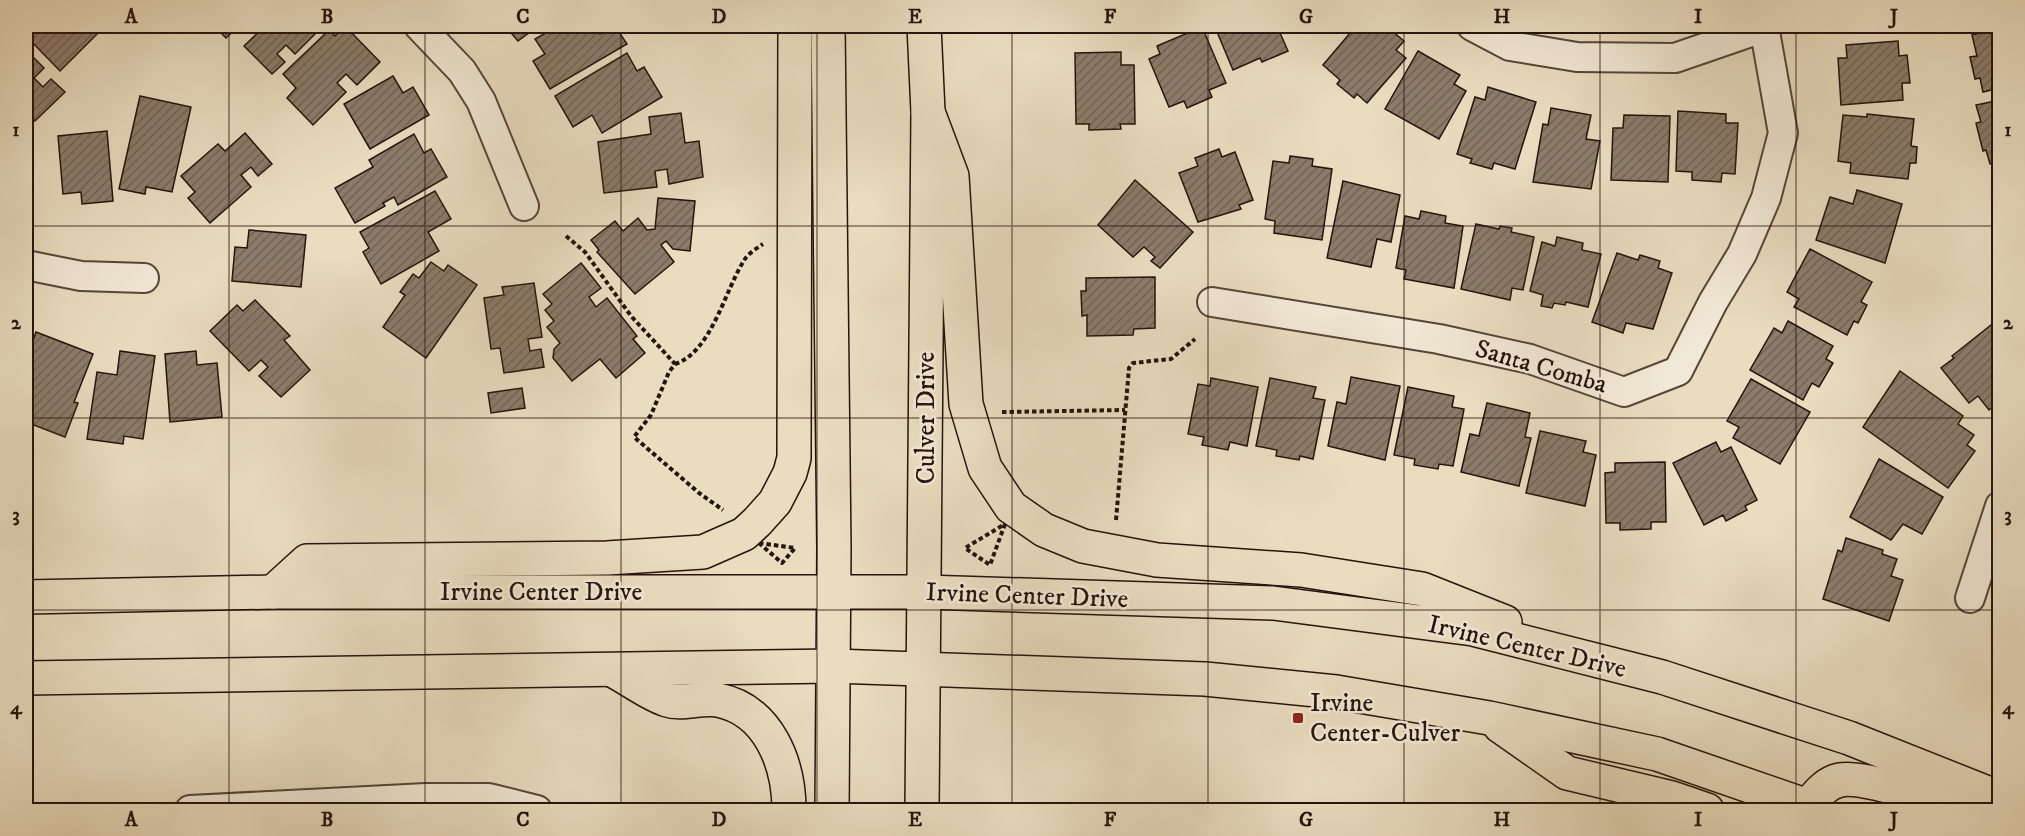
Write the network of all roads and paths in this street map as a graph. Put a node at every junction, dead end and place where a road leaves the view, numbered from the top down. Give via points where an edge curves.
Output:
1 (419, 26) edge
2 (795, 26) edge
3 (828, 26) edge
4 (924, 26) edge
5 (1472, 26) edge
6 (1766, 26) edge
7 (928, 112) junction
8 (524, 206) dead end
9 (566, 236) dead end
10 (773, 243) dead end
11 (26, 265) edge
12 (144, 278) dead end
13 (1212, 302) dead end
14 (1195, 339) dead end
15 (675, 364) junction
16 (1125, 410) junction
17 (1002, 412) dead end
18 (2000, 506) edge
19 (729, 513) dead end
20 (1005, 524) joint
21 (1115, 530) dead end
22 (795, 548) joint
23 (273, 592) junction
24 (834, 592) junction
25 (925, 592) junction
26 (26, 597) edge
27 (1970, 598) dead end
28 (834, 666) junction
29 (925, 668) junction
30 (1623, 669) junction
31 (613, 670) junction
32 (26, 678) edge
33 (1489, 718) junction
34 (2000, 798) edge
35 (1814, 808) edge
36 (190, 810) edge
37 (537, 810) edge
38 (789, 810) edge
39 (832, 810) edge
40 (922, 810) edge
41 (1707, 810) edge
42 (1962, 810) edge

1 - 8 street via 462,71 481,100
2 - 23 main road via 794,458 775,502 758,522 744,534 703,552 607,558 307,561
3 - 24 main road
4 - 7 main road, Culver Drive
5 - 6 street via 1510,46 1577,57 1675,58
6 - 13 street, Santa Comba via 1783,134 1766,198 1742,254 1678,371 1624,392 1530,359 1439,339
7 - 25 main road, Culver Drive
7 - 30 main road via 952,176 966,404 985,468 1011,507 1044,530 1083,546 1157,560 1301,570 1422,589
9 - 15 path via 585,252 631,316
10 - 15 path via 765,243 746,256 698,349
11 - 12 street via 81,276
14 - 16 path via 1171,359 1133,363 1129,368
15 - 19 path via 651,415 634,437 699,493
16 - 17 path
16 - 21 path
18 - 27 street
20 - 20 path via 990,565 965,548 975,542
22 - 22 path via 768,544 759,543 782,563
23 - 24 main road, Irvine Center Drive
23 - 26 main road, Irvine Center Drive
24 - 25 main road, Irvine Center Drive
24 - 28 main road
25 - 29 main road, Culver Drive
25 - 30 main road, Irvine Center Drive via 1274,603 1473,629
28 - 29 main road
28 - 31 main road
28 - 39 main road
29 - 33 main road via 1261,683
29 - 40 main road, Culver Drive
30 - 34 main road, Irvine Center Drive via 1662,677 1849,738
31 - 32 main road
31 - 38 main road via 668,700 717,700 742,710 765,728 780,756
33 - 35 main road via 1657,754
33 - 41 main road via 1567,773
35 - 42 main road via 1828,785 1840,780 1859,780
36 - 37 street via 426,798 489,798

